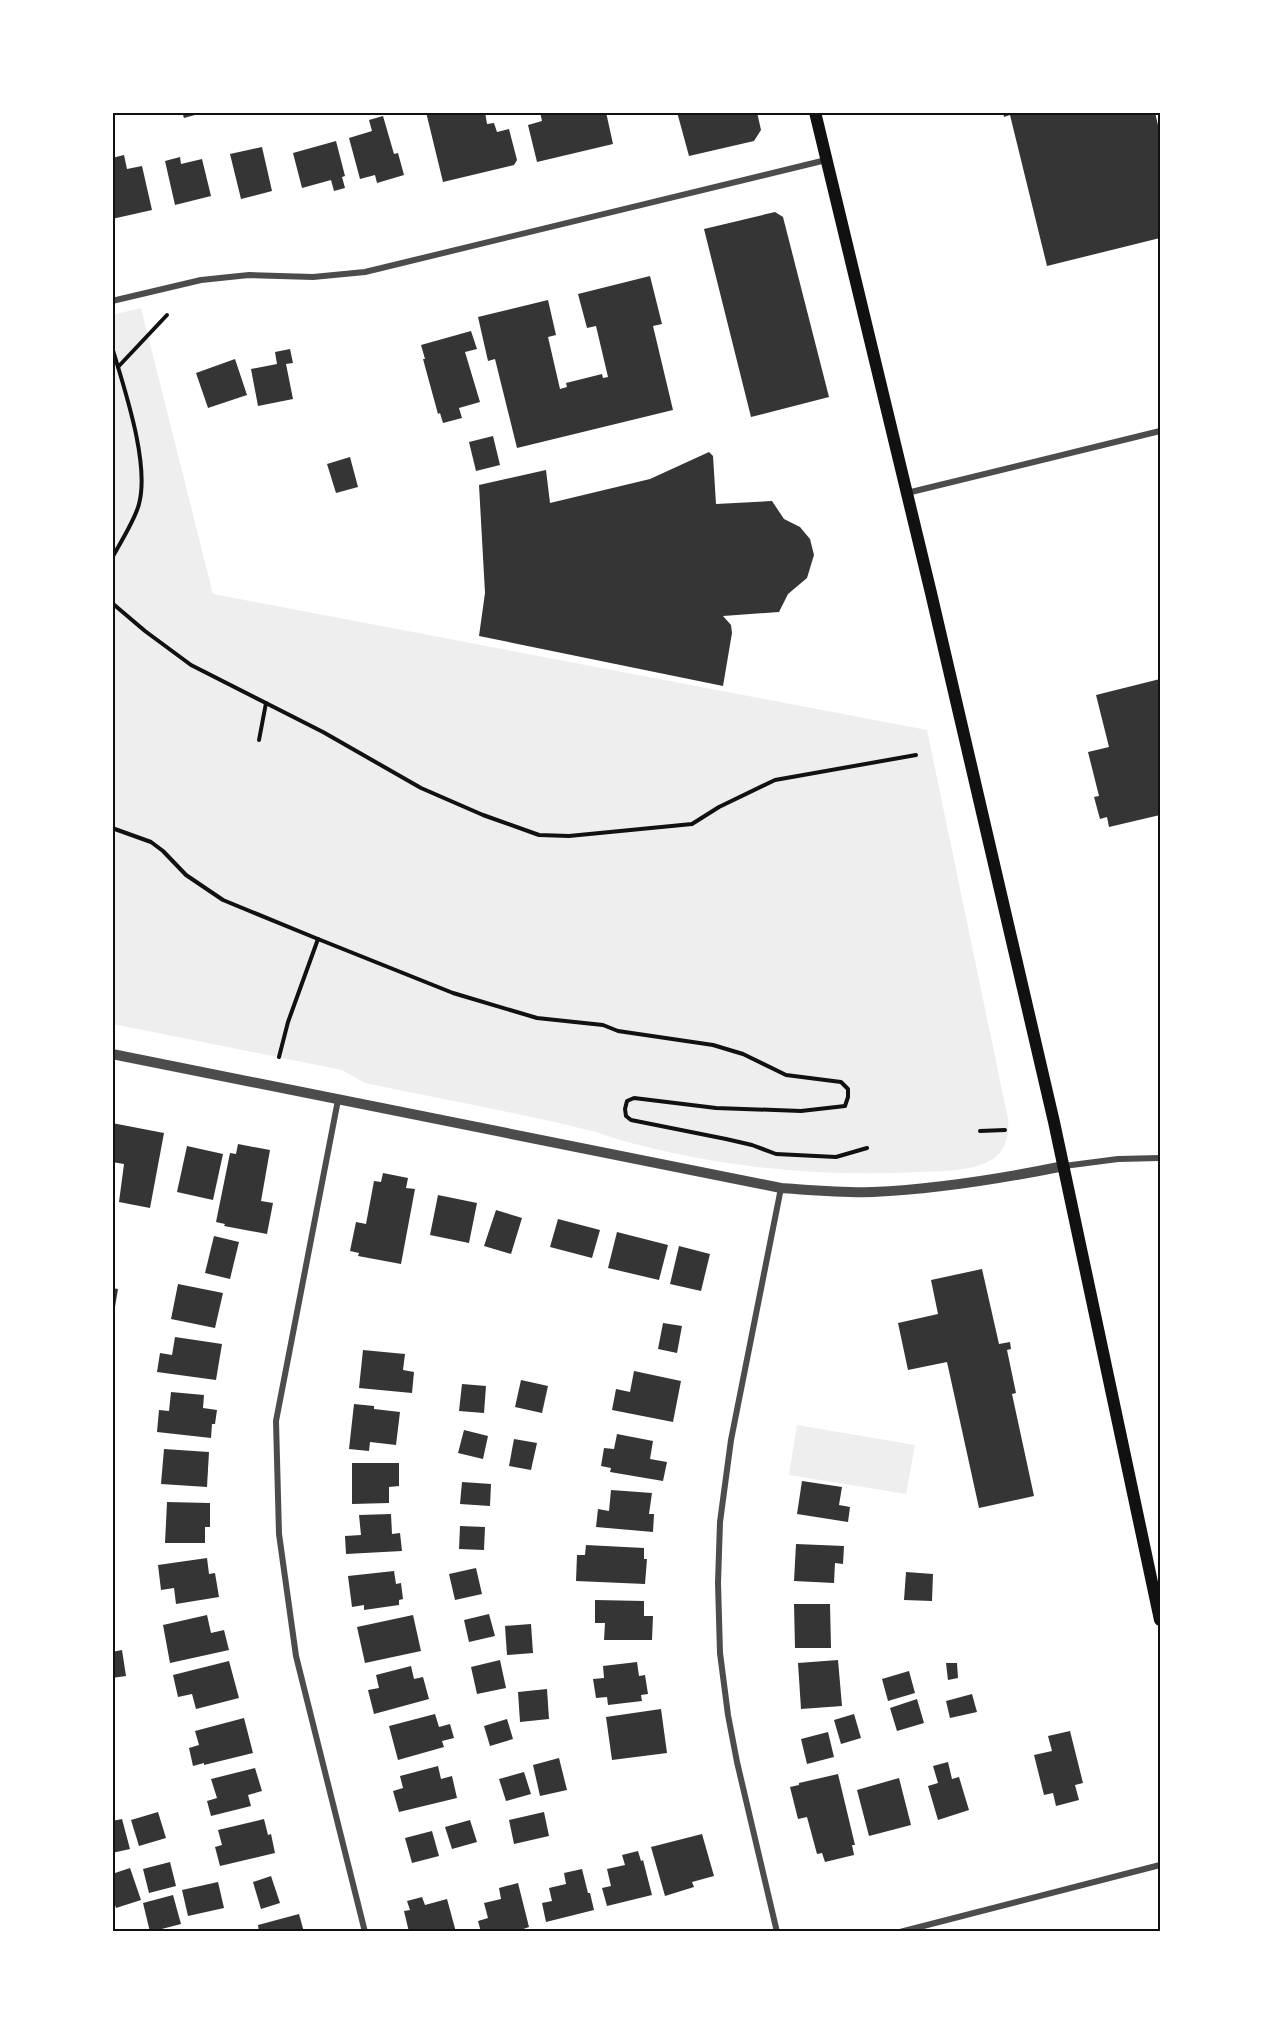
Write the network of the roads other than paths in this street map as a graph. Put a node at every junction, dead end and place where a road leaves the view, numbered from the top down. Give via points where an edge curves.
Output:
1 (815, 112) edge
2 (826, 160) junction
3 (112, 301) edge
4 (1161, 431) edge
5 (906, 493) junction
6 (112, 1054) edge
7 (339, 1100) junction
8 (1161, 1158) edge
9 (1064, 1166) junction
10 (781, 1188) junction
11 (1161, 1620) edge
12 (1161, 1865) edge
13 (365, 1932) edge
14 (777, 1932) edge
15 (900, 1932) edge

1 - 2 main road
2 - 3 street via 364,272 201,280
2 - 5 main road
4 - 5 street
5 - 9 main road
6 - 7 street
7 - 10 street
7 - 13 street via 276,1421 279,1534 296,1656
8 - 9 street
9 - 10 street via 925,1189 870,1192
9 - 11 main road
10 - 14 street via 730,1440 720,1522 718,1583 720,1653 728,1714
12 - 15 street

